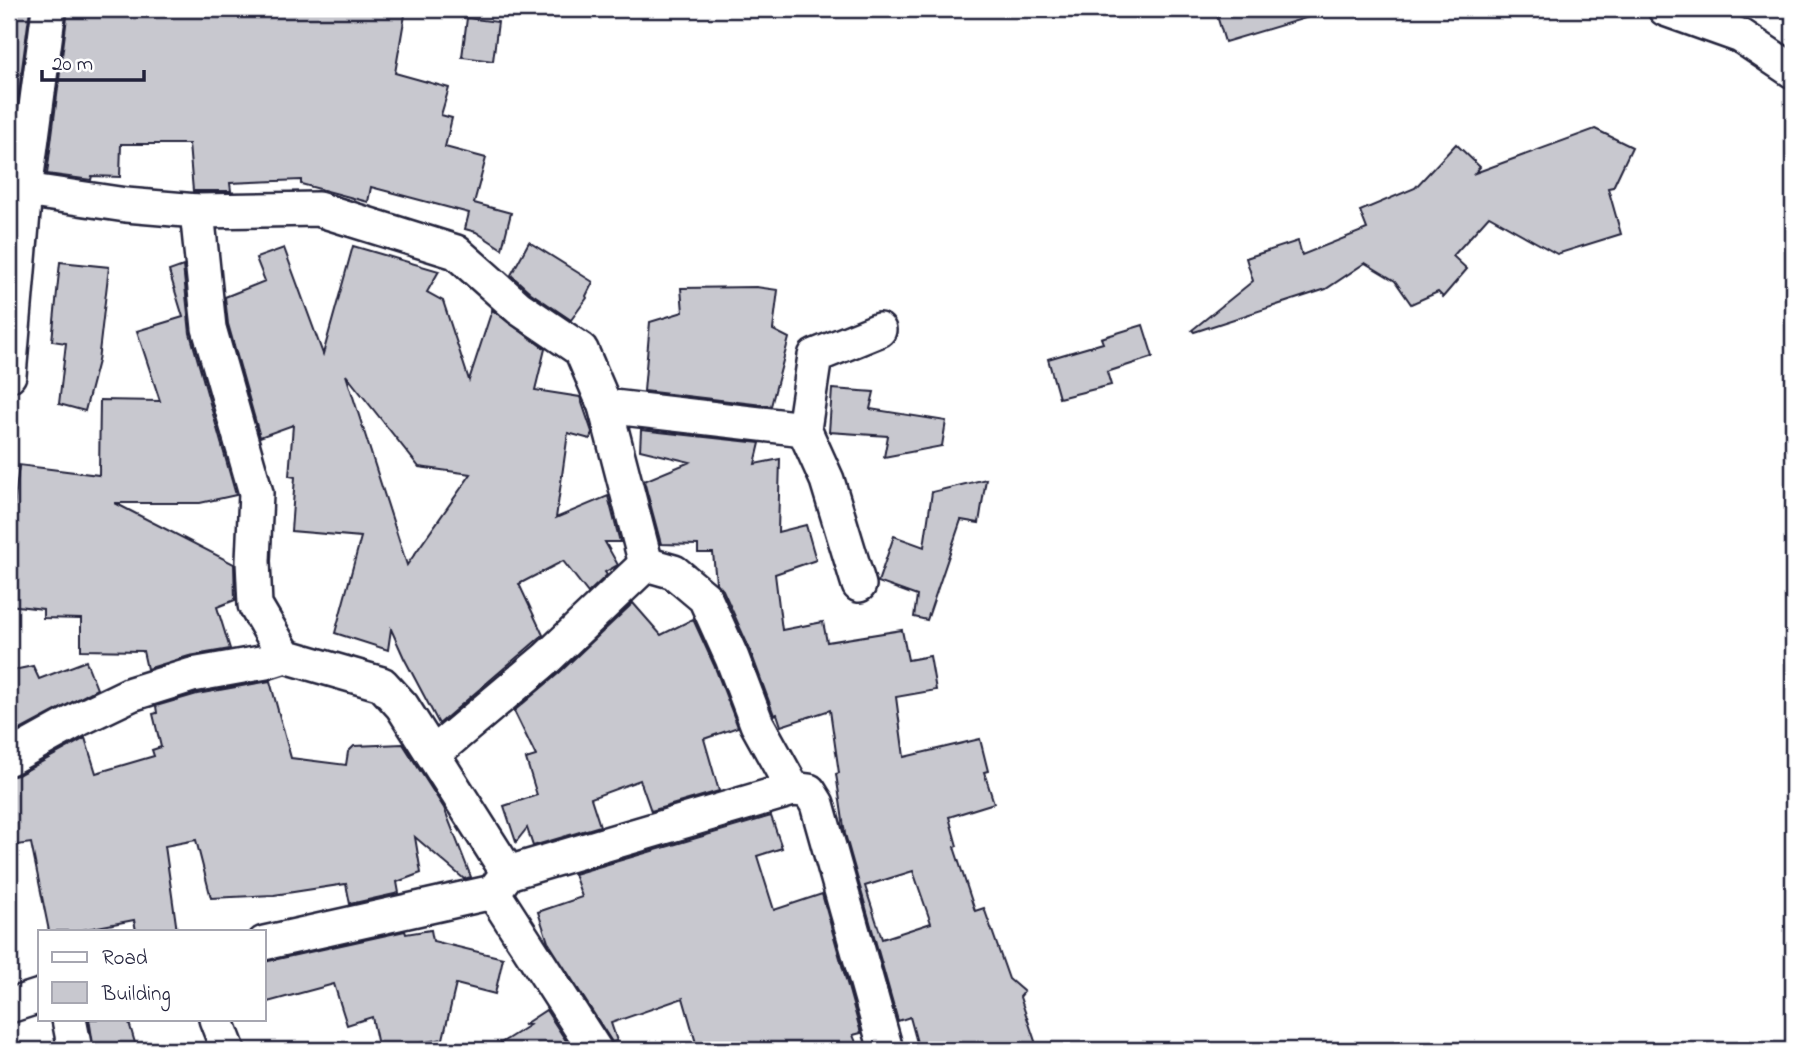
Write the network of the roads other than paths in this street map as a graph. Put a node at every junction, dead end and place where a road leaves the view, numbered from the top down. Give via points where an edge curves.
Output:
1 (49, 9) edge
2 (1665, 9) edge
3 (1793, 71) edge
4 (17, 190) edge
5 (197, 211) junction
6 (879, 330) dead end
7 (9, 375) edge
8 (605, 406) junction
9 (804, 429) junction
10 (646, 564) junction
11 (859, 585) dead end
12 (285, 656) junction
13 (433, 754) junction
14 (9, 758) edge
15 (793, 789) junction
16 (501, 882) junction
17 (266, 942) edge
18 (38, 997) edge
19 (9, 1006) edge
20 (69, 1020) edge
21 (216, 1020) edge
22 (75, 1050) edge
23 (228, 1050) edge
24 (596, 1050) edge
25 (886, 1050) edge

1 - 4 street
2 - 3 street via 1741,36
4 - 5 street
4 - 7 street
5 - 8 street via 318,209 456,251 520,320 581,351
5 - 12 street via 209,328 256,493 255,605
6 - 9 street via 815,356
8 - 9 street
8 - 10 street
9 - 11 street via 827,480
10 - 13 street via 546,659
10 - 15 street via 674,572 705,598 757,724
12 - 13 street via 382,684
12 - 14 street via 192,675 131,694
13 - 16 street
15 - 16 street
15 - 25 street via 808,791 817,804
16 - 17 street
16 - 24 street
18 - 19 street
20 - 22 street
21 - 23 street

